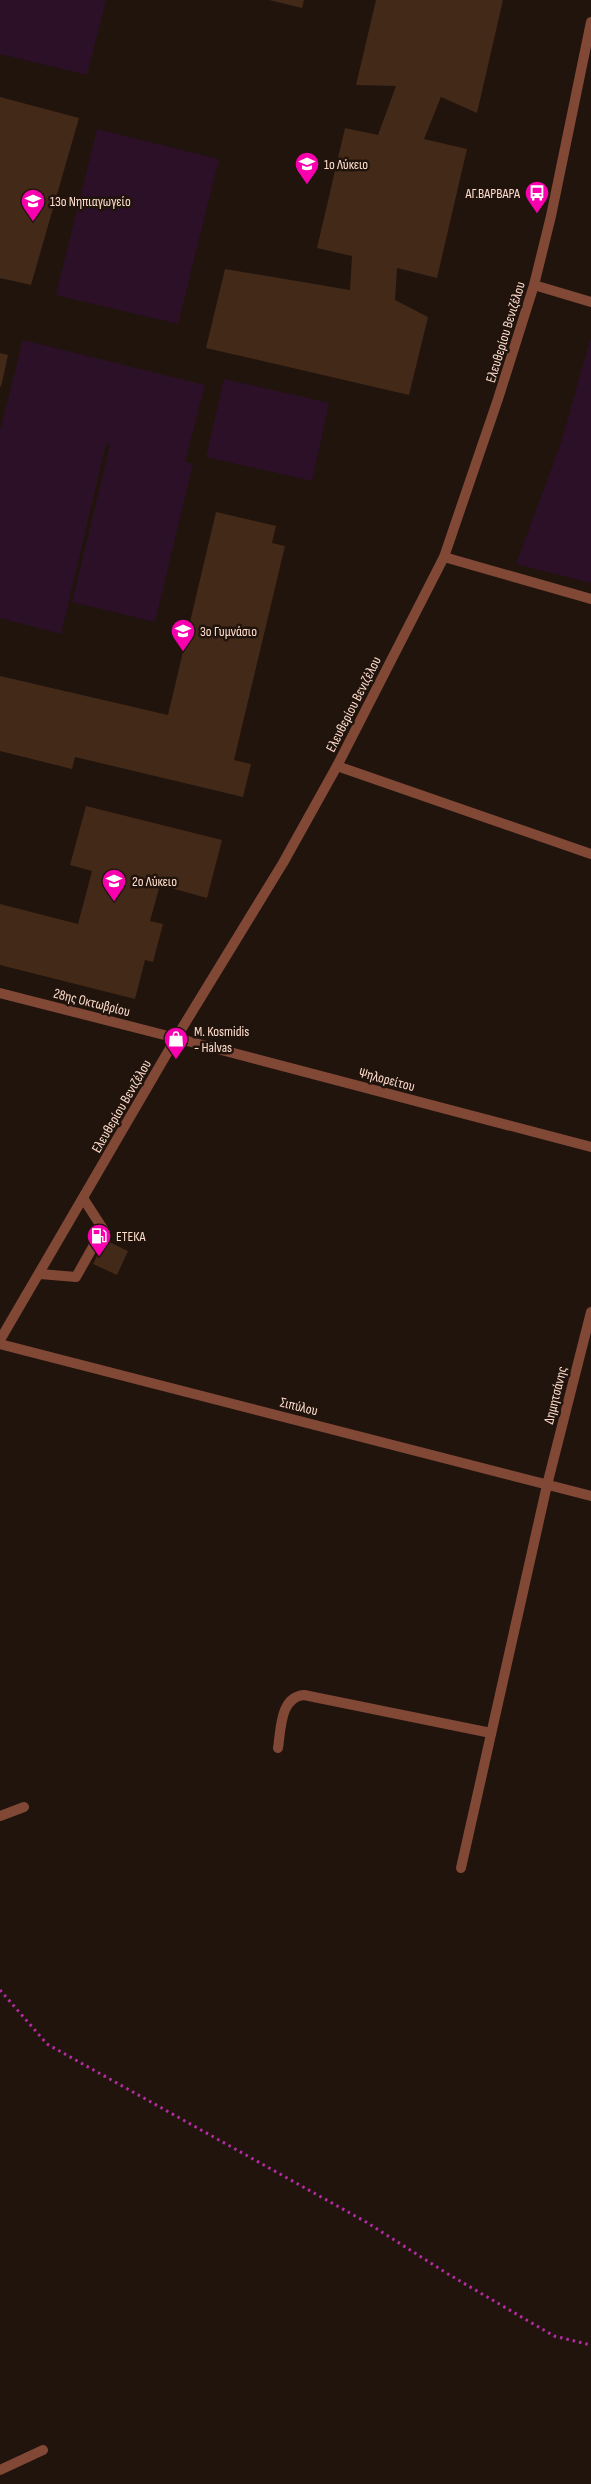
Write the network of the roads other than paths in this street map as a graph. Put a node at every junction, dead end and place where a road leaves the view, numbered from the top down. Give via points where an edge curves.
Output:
1 (591, 22) edge
2 (534, 286) junction
3 (591, 302) edge
4 (444, 557) junction
5 (591, 599) edge
6 (337, 766) junction
7 (591, 854) edge
8 (0, 993) edge
9 (176, 1038) junction
10 (591, 1147) edge
11 (83, 1198) junction
12 (40, 1274) junction
13 (591, 1312) edge
14 (0, 1342) edge
15 (547, 1485) junction
16 (591, 1496) edge
17 (491, 1733) junction
18 (278, 1748) dead end
19 (24, 1807) dead end
20 (0, 1816) edge
21 (461, 1868) dead end
22 (42, 2450) dead end
23 (0, 2470) edge

1 - 2 street, Ελευθερίου Βενιζέλου
2 - 3 street
2 - 4 street, Ελευθερίου Βενιζέλου
4 - 5 street
4 - 6 street, Ελευθερίου Βενιζέλου
6 - 7 street
6 - 9 street, Ελευθερίου Βενιζέλου via 283,863
8 - 9 street, 28ης Οκτωβρίου
9 - 10 street, Ψηλορείτου
9 - 11 street, Ελευθερίου Βενιζέλου
11 - 12 street, Ελευθερίου Βενιζέλου
11 - 12 street via 103,1229 76,1276
12 - 14 street, Ελευθερίου Βενιζέλου
13 - 15 street, Δημητσάνης
14 - 15 street, Σιπύλου
15 - 16 street, Σιπύλου
15 - 17 street, Δημητσάνης
17 - 18 street via 304,1695 291,1699 286,1705
17 - 21 street, Δημητσάνης
19 - 20 street
22 - 23 street

